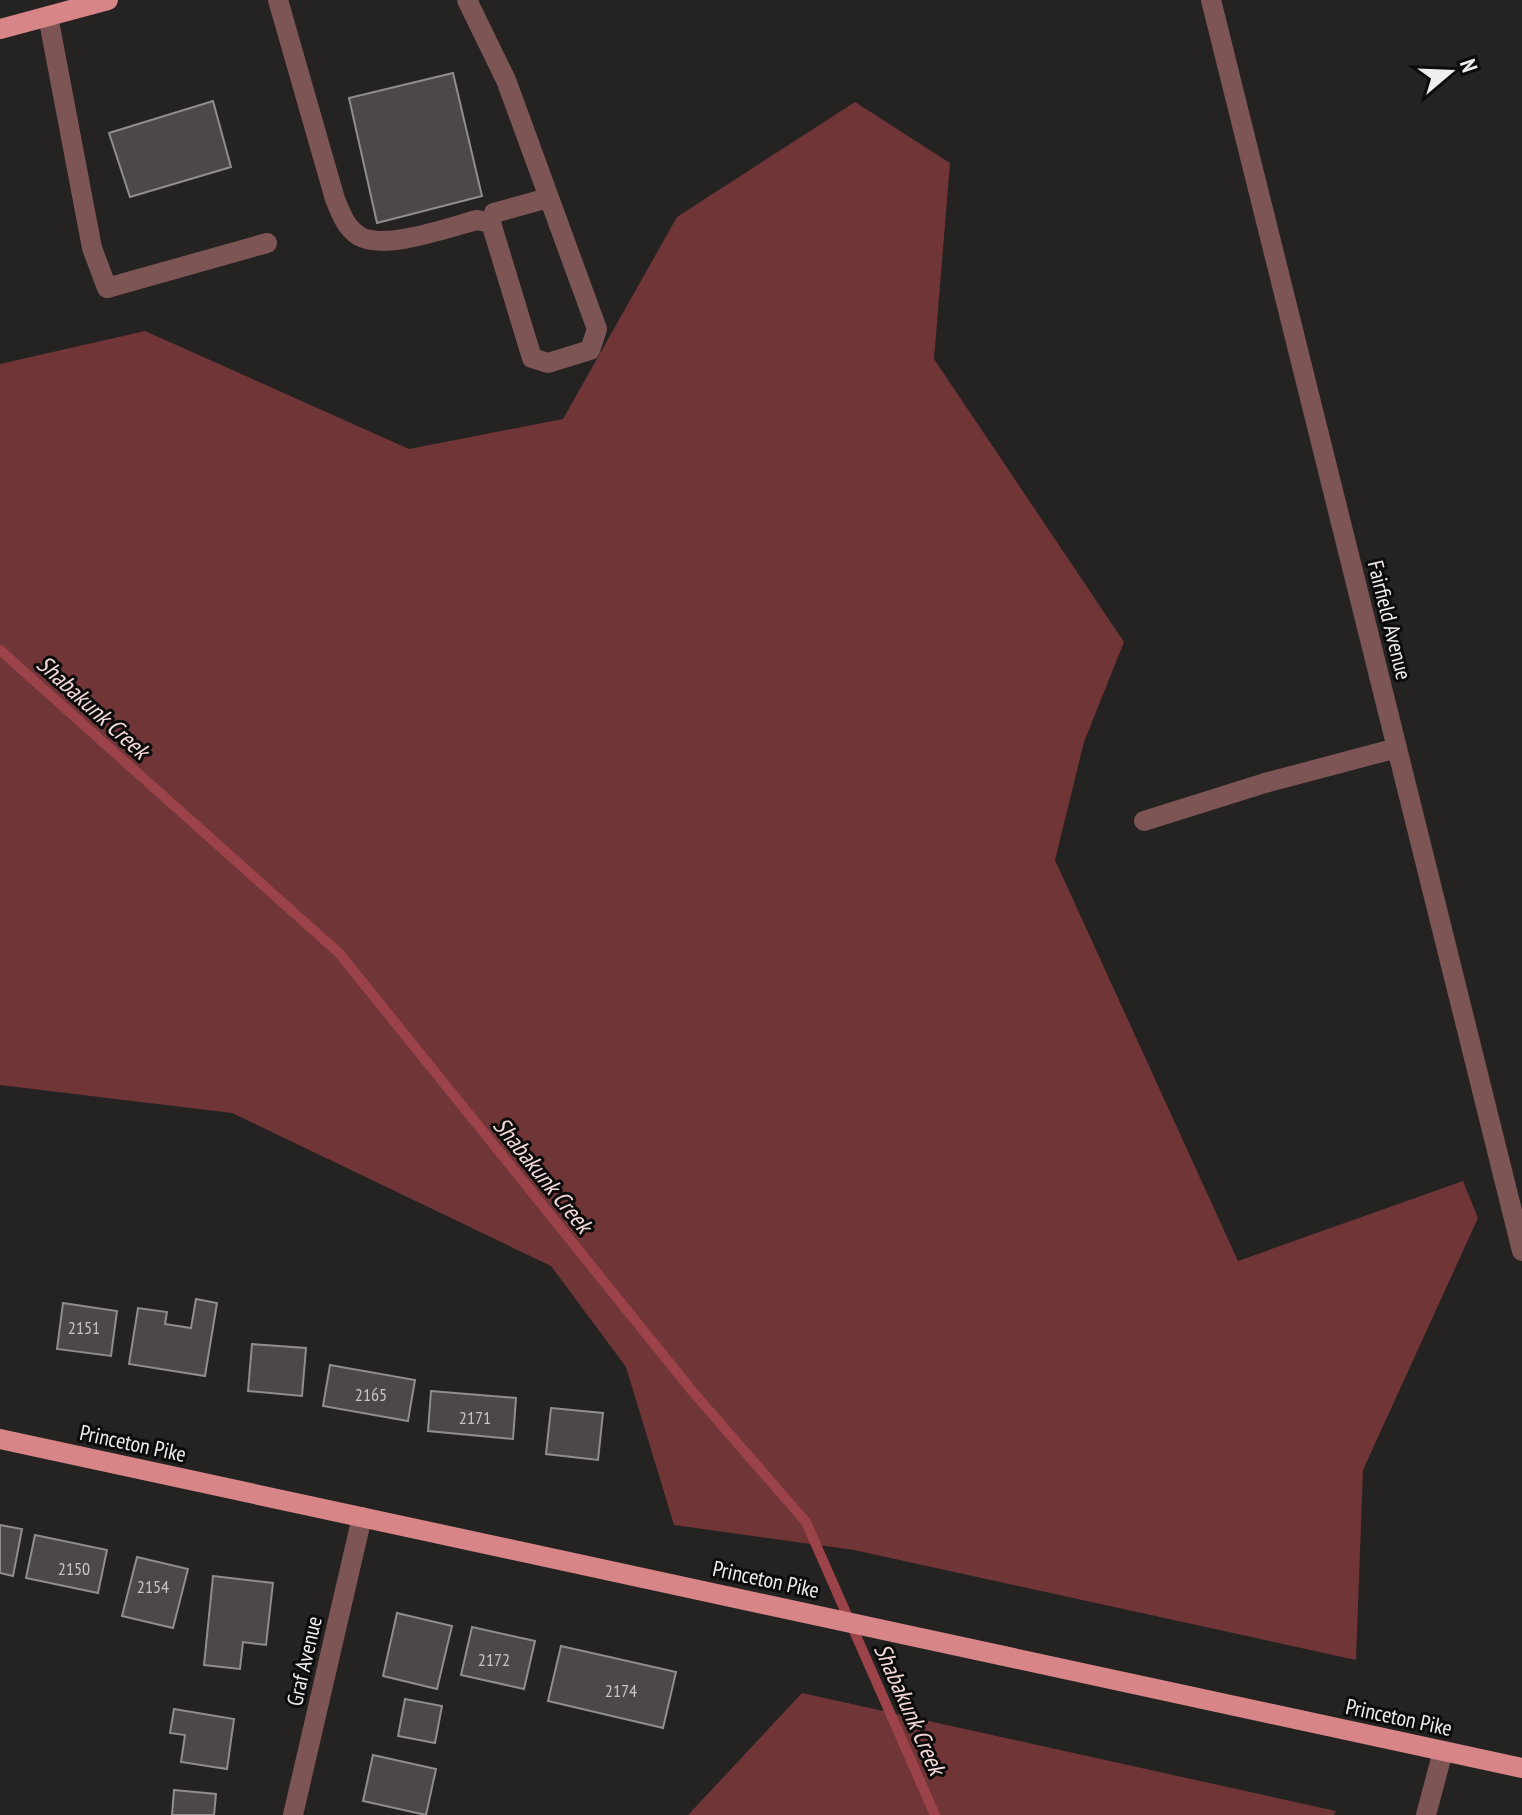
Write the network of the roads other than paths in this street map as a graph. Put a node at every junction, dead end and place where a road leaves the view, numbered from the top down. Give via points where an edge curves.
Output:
1 (108, 0) edge
2 (278, 0) edge
3 (467, 0) edge
4 (1211, 0) edge
5 (48, 16) junction
6 (0, 29) edge
7 (548, 198) junction
8 (491, 223) junction
9 (267, 243) dead end
10 (1397, 748) junction
11 (1144, 821) dead end
12 (1522, 1251) edge
13 (0, 1439) edge
14 (362, 1517) junction
15 (1443, 1751) junction
16 (1522, 1768) edge
17 (293, 1815) edge
18 (1426, 1815) edge

1 - 5 main road
2 - 8 street via 346,225 362,238 389,241 477,220
3 - 7 street via 506,80
4 - 10 street, Fairfield Avenue
5 - 6 main road
5 - 9 street via 92,248 107,288
7 - 8 street via 494,213
7 - 8 street via 597,329 590,350 548,363 532,358
10 - 11 street
10 - 12 street, Fairfield Avenue
13 - 14 main road, Princeton Pike
14 - 15 main road, Princeton Pike
14 - 17 street, Graf Avenue
15 - 16 main road, Princeton Pike
15 - 18 street

